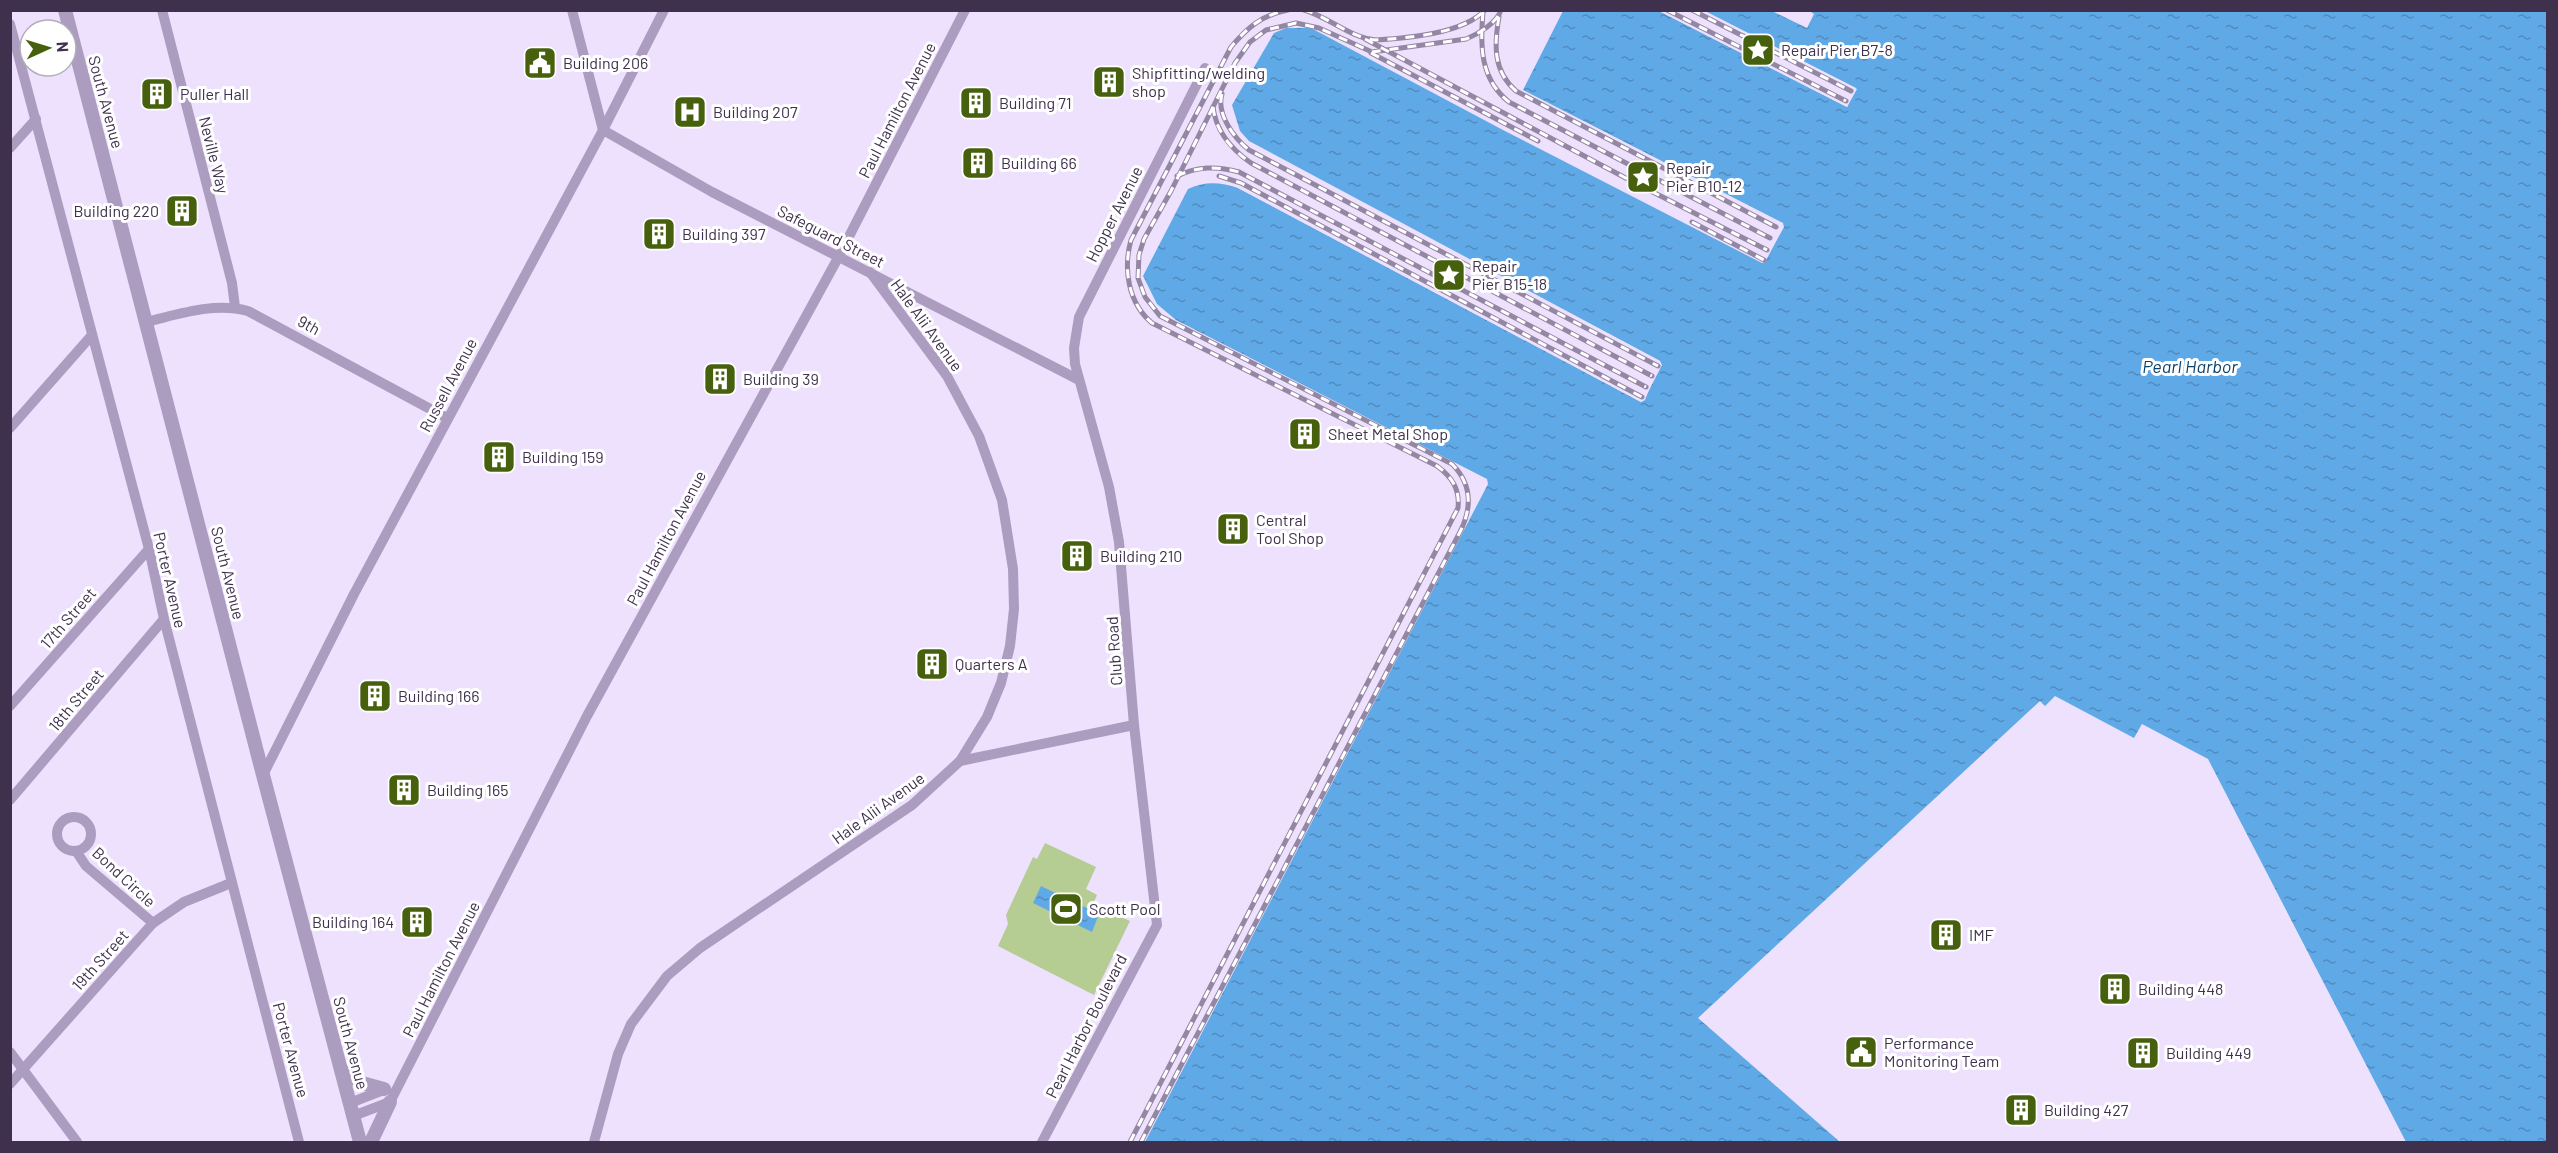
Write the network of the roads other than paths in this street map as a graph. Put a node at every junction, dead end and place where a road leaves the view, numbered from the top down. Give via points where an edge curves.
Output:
1 (65, 10) edge
2 (162, 10) edge
3 (572, 10) edge
4 (664, 10) edge
5 (965, 10) edge
6 (10, 24) edge
7 (1205, 68) dead end
8 (36, 119) junction
9 (603, 130) junction
10 (10, 148) edge
11 (839, 256) junction
12 (870, 272) junction
13 (235, 307) junction
14 (146, 322) junction
15 (92, 335) junction
16 (1079, 380) junction
17 (447, 417) junction
18 (10, 428) edge
19 (148, 549) junction
20 (164, 619) junction
21 (10, 706) edge
22 (1134, 725) junction
23 (960, 761) junction
24 (262, 775) junction
25 (10, 800) edge
26 (76, 851) dead end
27 (231, 883) junction
28 (153, 923) junction
29 (1157, 925) joint
30 (10, 1052) edge
31 (23, 1069) junction
32 (342, 1071) junction
33 (400, 1083) junction
34 (10, 1084) edge
35 (384, 1089) junction
36 (390, 1102) junction
37 (351, 1110) junction
38 (77, 1143) edge
39 (299, 1143) edge
40 (360, 1143) edge
41 (371, 1143) edge
42 (594, 1143) edge
43 (1042, 1143) edge

1 - 14 street, South Avenue
2 - 13 street, Neville Way
3 - 9 street
4 - 9 street, Russell Avenue
5 - 11 street, Paul Hamilton Avenue
6 - 8 street, Porter Avenue
7 - 16 street, Hopper Avenue via 1079,317 1074,348
8 - 10 street
8 - 15 street, Porter Avenue
9 - 11 street, Safeguard Street via 712,192
9 - 17 street, Russell Avenue
11 - 12 street, Safeguard Street
11 - 33 street, Paul Hamilton Avenue via 587,716
12 - 16 street, Safeguard Street
12 - 23 street, Hale Alii Avenue via 947,376 979,436 1002,500 1013,569 1010,646 987,717
13 - 14 street, 9th via 209,307
13 - 17 street, 9th via 260,316
14 - 24 street, South Avenue
15 - 18 street
15 - 19 street, Porter Avenue
16 - 22 street, Club Road via 1109,487 1119,542
17 - 24 street, Russell Avenue
19 - 20 street, Porter Avenue
19 - 21 street, 17th Street
20 - 25 street, 18th Street
20 - 27 street, Porter Avenue
22 - 23 street
22 - 29 street, Club Road
23 - 42 street, Hale Alii Avenue via 912,805 700,948 666,976 631,1024 618,1054
24 - 32 street, South Avenue
26 - 28 street, Bond Circle via 86,866
27 - 28 street, 19th Street via 184,902
27 - 39 street, Porter Avenue
28 - 31 street, 19th Street
29 - 43 street, Pearl Harbor Boulevard
30 - 31 street
31 - 34 street, 19th Street
31 - 38 street
32 - 35 street via 362,1083
32 - 37 street, South Avenue
33 - 35 street
33 - 36 street, Paul Hamilton Avenue
35 - 37 street
36 - 37 street
36 - 41 street
37 - 40 street, South Avenue

